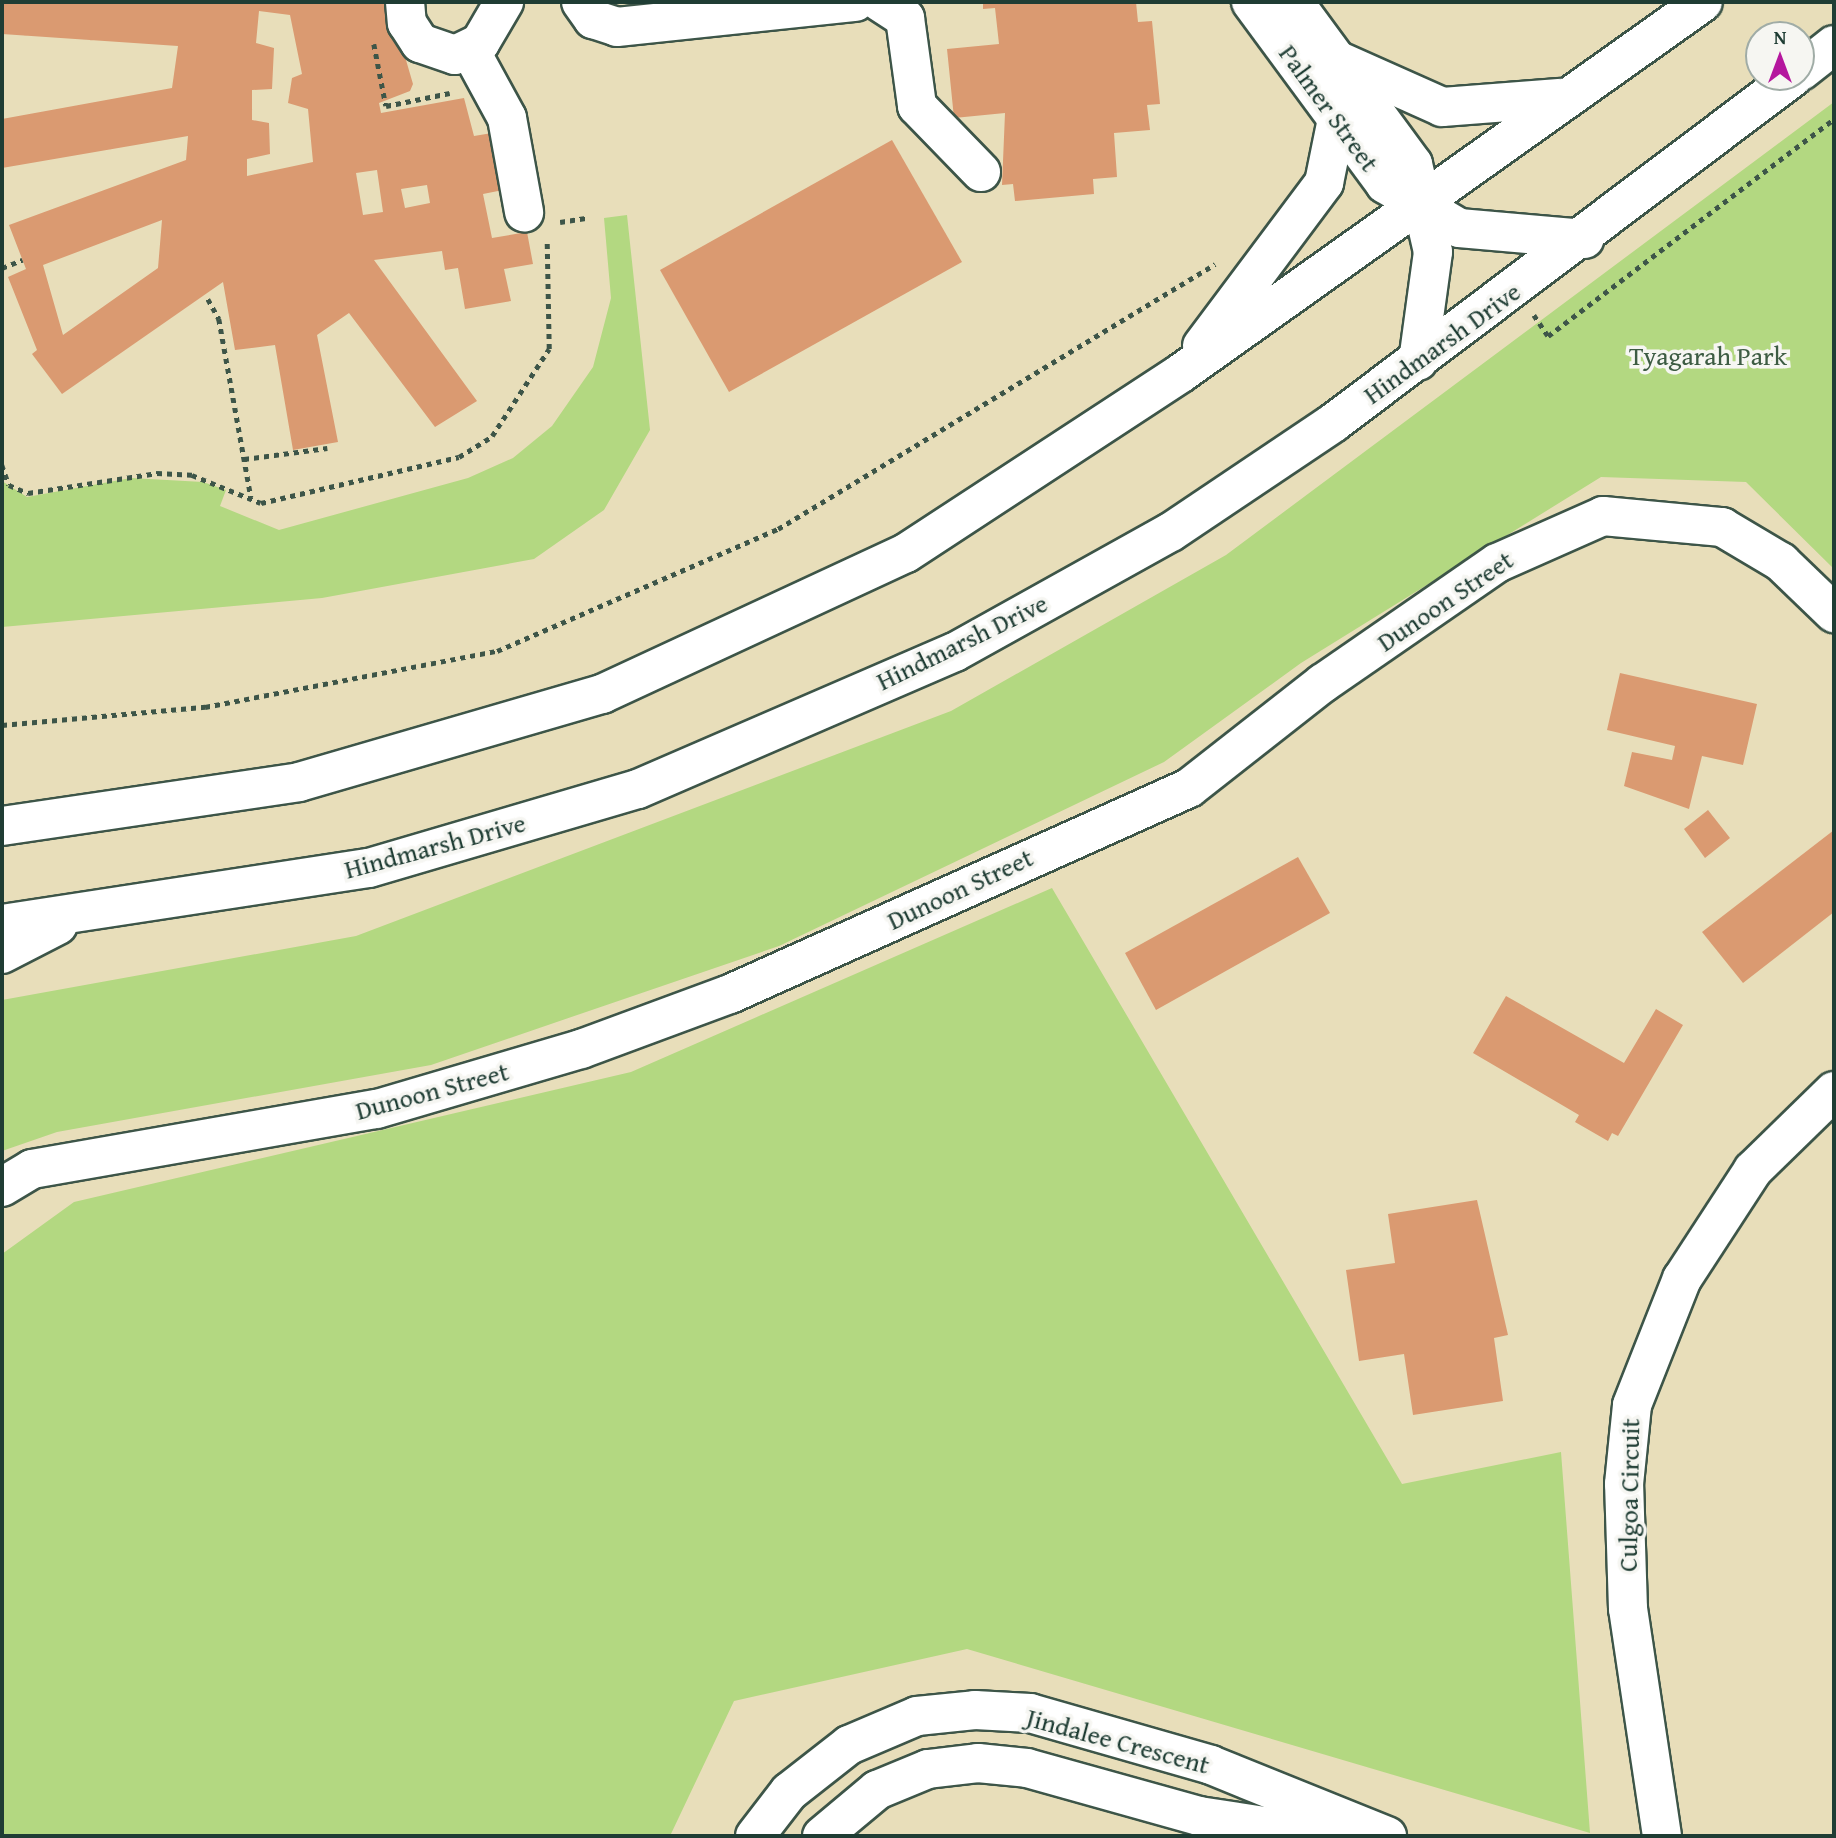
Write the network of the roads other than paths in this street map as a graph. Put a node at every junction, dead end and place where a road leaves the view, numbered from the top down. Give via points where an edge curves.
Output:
1 (405, 2) edge
2 (504, 2) edge
3 (581, 2) edge
4 (856, 2) edge
5 (1251, 2) edge
6 (1294, 2) edge
7 (1703, 2) edge
8 (891, 3) edge
9 (1834, 45) edge
10 (470, 50) junction
11 (1337, 60) junction
12 (1815, 60) edge
13 (1775, 91) edge
14 (1560, 98) junction
15 (1337, 119) junction
16 (981, 172) dead end
17 (1419, 201) junction
18 (535, 220) road end
19 (1585, 239) junction
20 (1418, 361) junction
21 (1181, 373) junction
22 (1834, 613) edge
23 (2, 826) edge
24 (72, 917) junction
25 (2, 924) edge
26 (2, 954) edge
27 (1834, 1091) edge
28 (2, 1187) edge
29 (755, 1836) edge
30 (822, 1836) edge
31 (1328, 1836) edge
32 (1387, 1836) edge
33 (1662, 1836) edge

1 - 10 street via 407,23 420,43 440,53
2 - 10 street via 488,33
3 - 4 street via 593,19 617,27
5 - 15 street, Palmer Street
6 - 11 street, Palmer Street
7 - 14 street
8 - 16 street via 910,35 917,106
9 - 12 street
10 - 18 street via 507,118
11 - 14 street via 1442,107
11 - 17 street, Palmer Street via 1413,164
13 - 19 street, Hindmarsh Drive
14 - 17 street
15 - 17 street, Palmer Street via 1385,184
15 - 21 street via 1324,183
17 - 19 street, Palmer Street via 1459,228
17 - 20 street, Palmer Street via 1433,252
17 - 21 street
19 - 20 street, Hindmarsh Drive
20 - 24 street, Hindmarsh Drive via 1171,532 955,652 638,789 369,868
21 - 23 street via 976,513 906,553 602,694 299,782
22 - 28 street, Dunoon Street via 1781,562 1722,527 1603,516 1497,563 1323,683 1189,788 730,994 581,1049 377,1109 32,1169
24 - 25 street, Hindmarsh Drive
24 - 26 street
27 - 33 street, Culgoa Circuit via 1753,1170 1682,1279 1632,1405 1624,1484 1628,1609
29 - 32 street, Jindalee Crescent via 789,1792 849,1745 917,1716 975,1710 1030,1713 1211,1765
30 - 31 street, Jindalee Crescent via 877,1790 929,1769 978,1763 1027,1768 1199,1816

